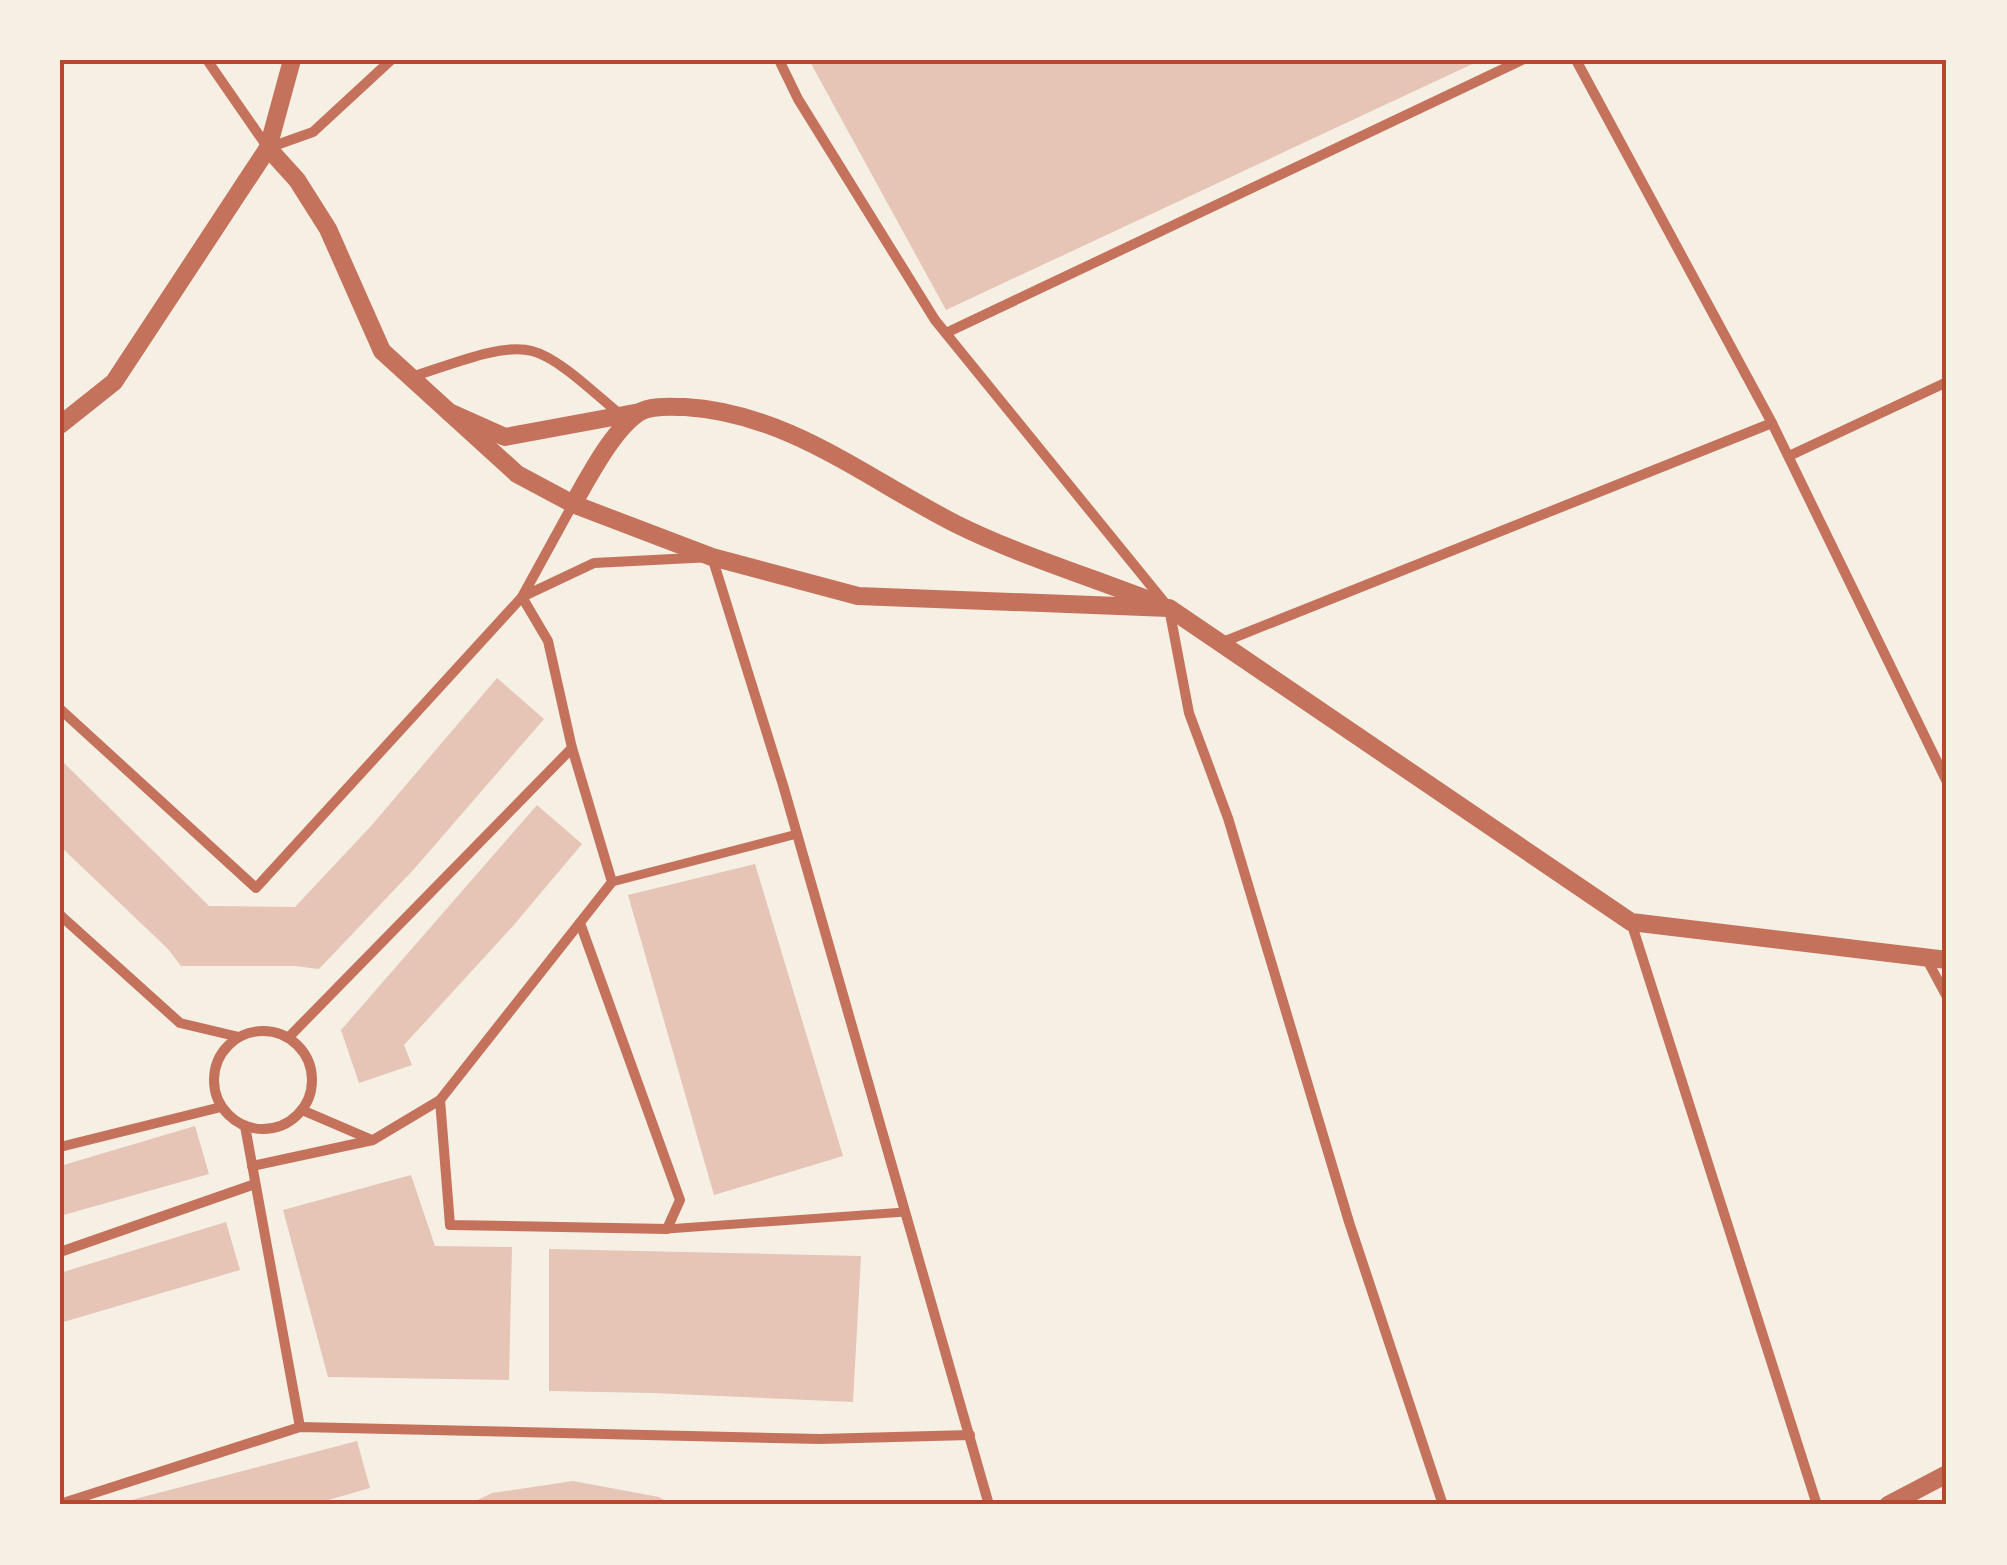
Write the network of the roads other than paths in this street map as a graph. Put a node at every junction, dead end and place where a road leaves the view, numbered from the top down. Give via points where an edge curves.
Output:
1 (207, 60) edge
2 (292, 60) edge
3 (391, 60) edge
4 (779, 60) edge
5 (1522, 60) edge
6 (1576, 60) edge
7 (268, 148) junction
8 (946, 333) junction
9 (411, 377) junction
10 (1947, 382) edge
11 (449, 412) junction
12 (631, 413) junction
13 (1772, 423) junction
14 (60, 426) edge
15 (1788, 456) junction
16 (573, 504) junction
17 (712, 558) junction
18 (522, 597) junction
19 (1169, 608) junction
20 (1222, 642) junction
21 (60, 709) edge
22 (572, 748) junction
23 (1947, 782) edge
24 (797, 834) junction
25 (612, 882) junction
26 (60, 915) edge
27 (1631, 922) junction
28 (580, 923) junction
29 (1925, 956) junction
30 (1947, 960) edge
31 (1947, 997) edge
32 (239, 1038) junction
33 (288, 1038) junction
34 (440, 1100) junction
35 (222, 1106) junction
36 (302, 1110) junction
37 (245, 1126) junction
38 (373, 1140) junction
39 (60, 1146) edge
40 (252, 1166) junction
41 (256, 1184) junction
42 (905, 1212) junction
43 (667, 1229) junction
44 (60, 1252) edge
45 (300, 1428) junction
46 (970, 1435) junction
47 (1947, 1474) edge
48 (60, 1504) edge
49 (988, 1505) edge
50 (1442, 1505) edge
51 (1816, 1505) edge
52 (1888, 1505) edge

1 - 7 street
2 - 7 street
3 - 7 street via 312,132
4 - 8 street
5 - 8 street
6 - 13 street
7 - 9 street via 328,230 382,351
7 - 14 street via 114,382
8 - 19 street
9 - 11 street
9 - 12 street via 503,350 532,350
10 - 15 street
11 - 12 street via 505,437
11 - 16 street via 517,474
12 - 16 street
12 - 19 street via 703,408 761,421 957,524
13 - 15 street
13 - 20 street
15 - 23 street
16 - 17 street
16 - 18 street
17 - 18 street via 594,564
17 - 19 street via 858,596
17 - 24 street
18 - 21 street via 256,888
18 - 22 street via 548,641
19 - 20 street
19 - 50 street via 1189,713 1228,818
20 - 27 street
22 - 25 street
22 - 33 street
24 - 25 street
24 - 42 street
25 - 28 street
26 - 32 street via 180,1023
27 - 29 street
27 - 51 street
28 - 34 street
28 - 43 street via 680,1200
29 - 30 street
29 - 31 street
32 - 33 street via 272,1032
32 - 35 street via 226,1048 214,1076
33 - 36 street via 310,1063 310,1096
34 - 38 street
34 - 43 street via 450,1225
35 - 37 street
35 - 39 street
36 - 37 street via 276,1128
36 - 38 street
37 - 40 street
38 - 40 street
40 - 41 street
41 - 44 street
41 - 45 street
42 - 43 street
42 - 46 street
45 - 46 street via 820,1439
45 - 48 street
46 - 49 street
47 - 52 street

